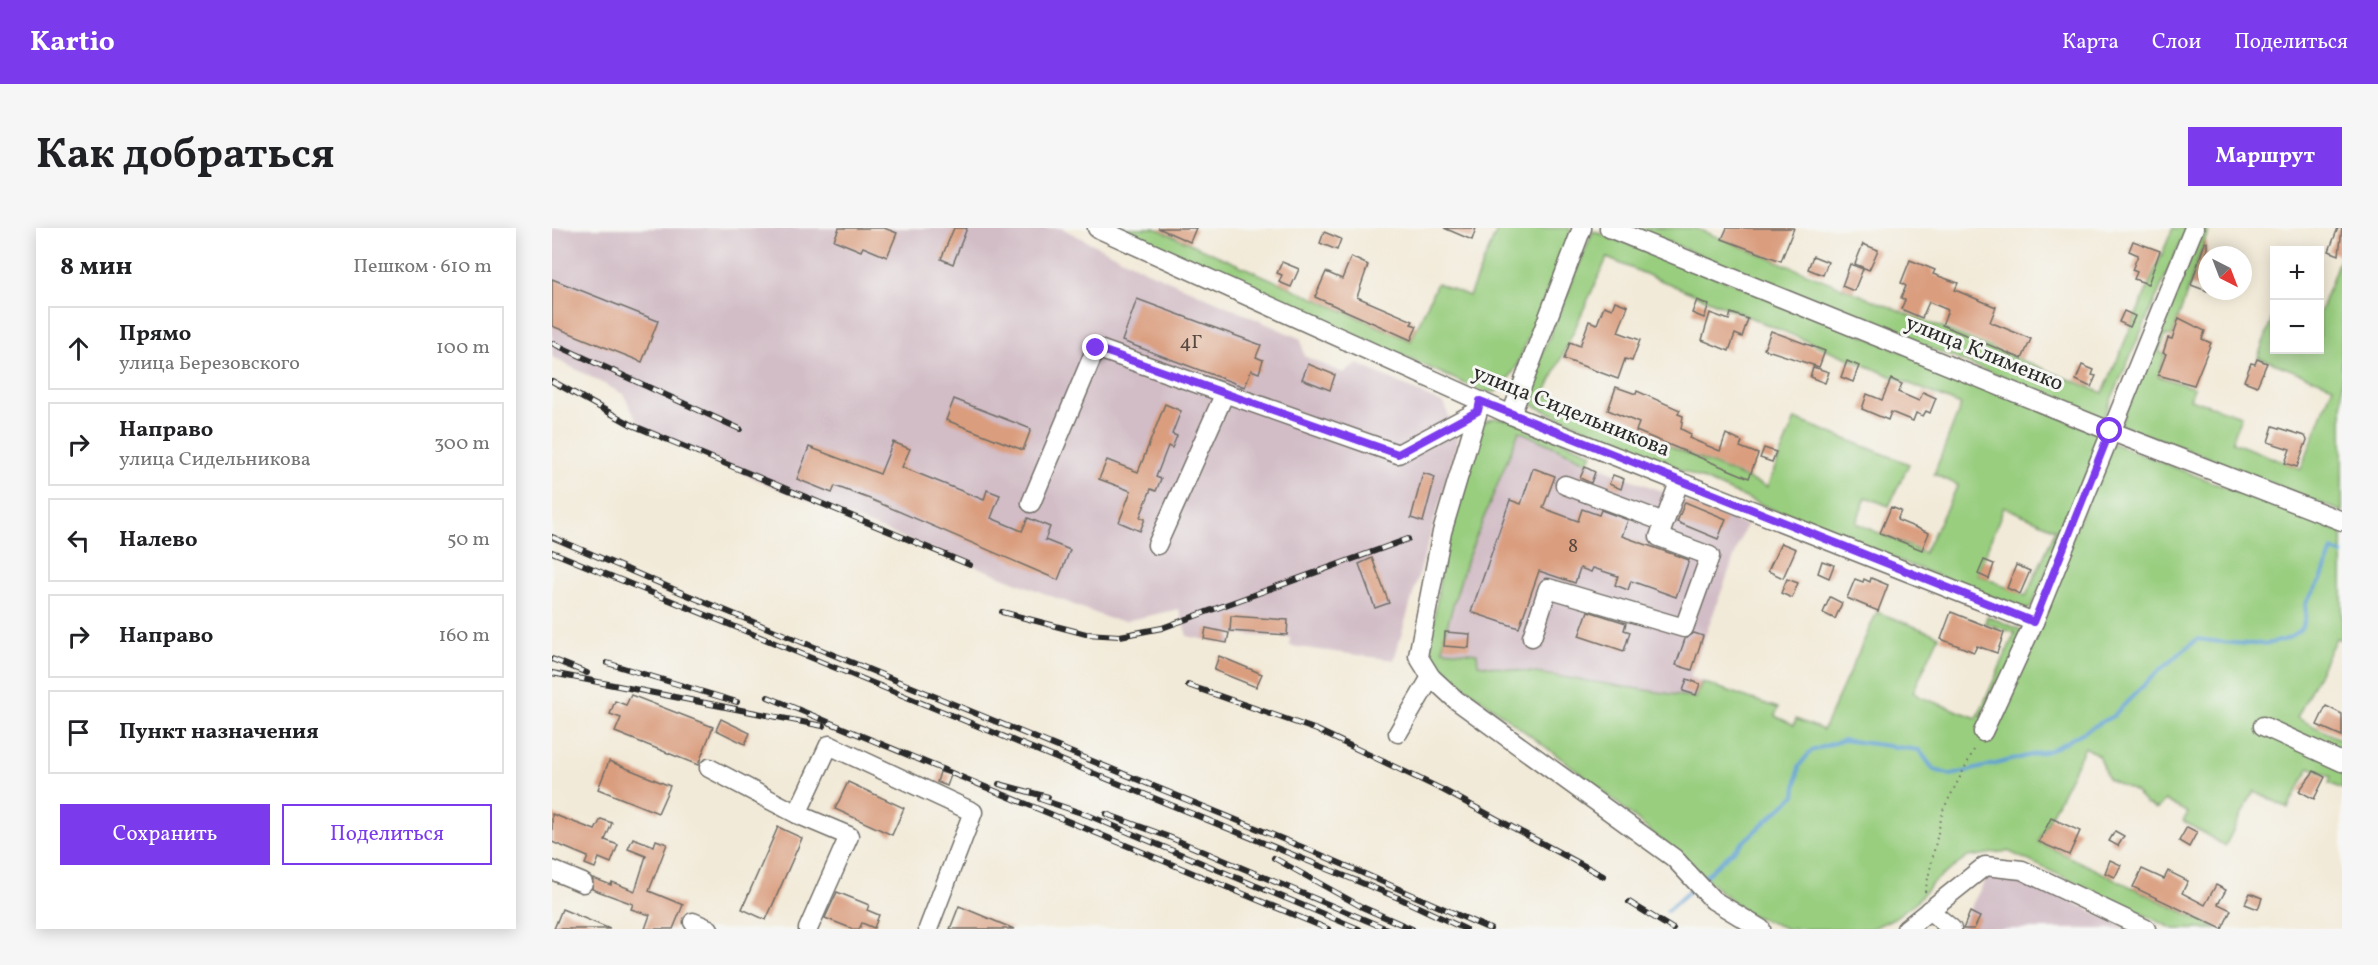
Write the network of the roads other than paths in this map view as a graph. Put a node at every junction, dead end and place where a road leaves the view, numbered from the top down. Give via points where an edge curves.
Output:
1 (1098, 228) edge
2 (1582, 228) edge
3 (1609, 228) edge
4 (2194, 228) edge
5 (1224, 395) junction
6 (1479, 406) junction
7 (1511, 415) junction
8 (2110, 431) junction
9 (1679, 482) junction
10 (1565, 485) dead end
11 (1031, 503) dead end
12 (2342, 520) edge
13 (1664, 522) junction
14 (1157, 545) dead end
15 (2034, 622) junction
16 (1532, 638) dead end
17 (1431, 677) junction
18 (2263, 726) dead end
19 (1983, 732) road end
20 (1398, 733) dead end
21 (2342, 762) edge
22 (709, 768) dead end
23 (797, 814) junction
24 (552, 870) edge
25 (583, 883) dead end
26 (1929, 910) junction
27 (808, 929) edge
28 (928, 929) edge
29 (1761, 929) edge
30 (1906, 929) edge
31 (1952, 929) edge
32 (2146, 929) edge

1 - 6 street, улица Сидельникова
2 - 7 street
3 - 8 street, улица Клименко
4 - 8 street
5 - 6 street via 1398,454
5 - 11 street via 1096,348
5 - 14 street
6 - 7 street, улица Сидельникова
6 - 17 street via 1442,532 1418,656
7 - 9 street, улица Сидельникова
8 - 12 street, улица Клименко
8 - 15 street
9 - 13 street
9 - 15 street, улица Сидельникова
10 - 13 street
13 - 16 street via 1659,537 1710,555 1684,628 1548,588
15 - 19 street
17 - 20 street
17 - 29 street via 1456,700 1674,858 1713,900
18 - 21 street
22 - 23 street
23 - 27 street via 849,836
23 - 28 street via 829,745 973,812
24 - 25 street
26 - 30 street
26 - 31 street
26 - 32 street via 1985,866 2022,870

